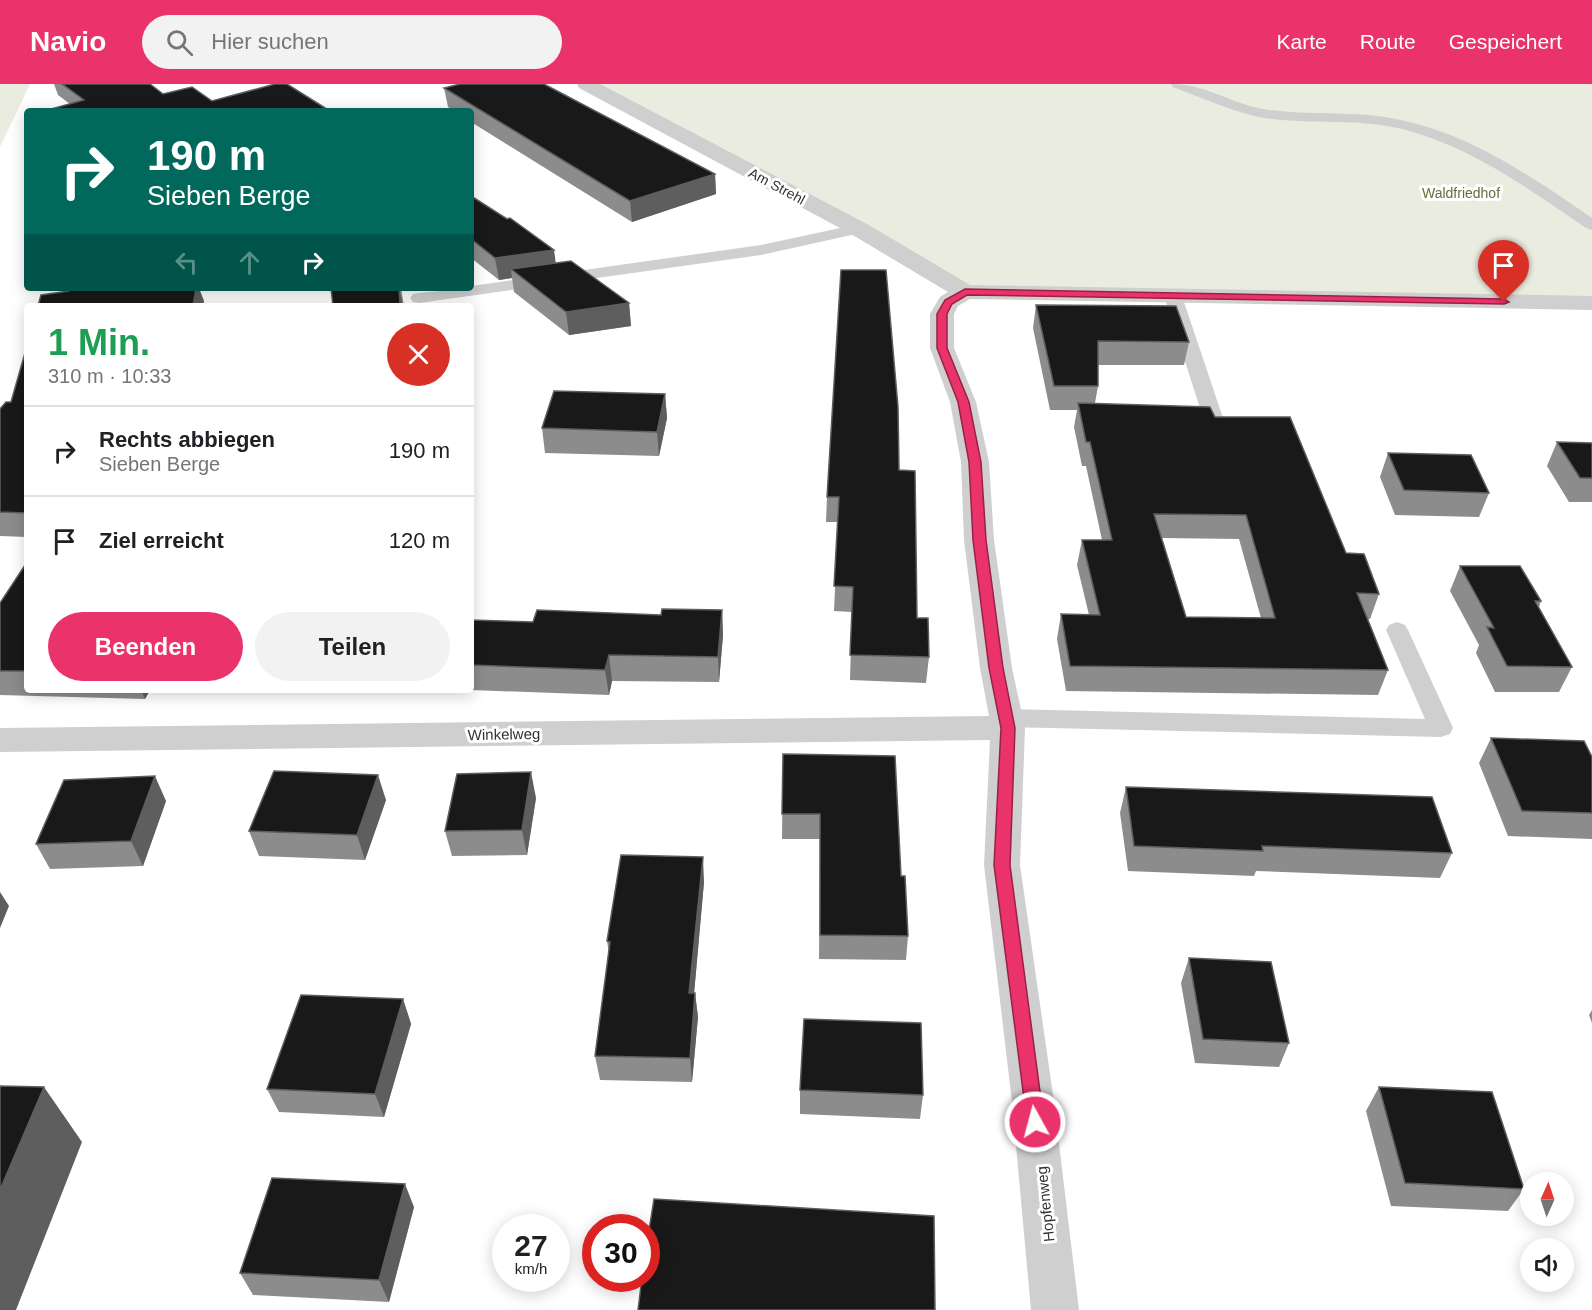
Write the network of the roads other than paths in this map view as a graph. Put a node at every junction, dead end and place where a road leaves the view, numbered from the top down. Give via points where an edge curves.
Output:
1 (586, 84) edge
2 (1178, 84) edge
3 (1592, 225) edge
4 (860, 229) junction
5 (474, 290) edge
6 (469, 291) edge
7 (965, 292) junction
8 (1173, 296) junction
9 (419, 298) dead end
10 (1592, 303) edge
11 (1217, 430) edge
12 (1397, 630) dead end
13 (1007, 723) junction
14 (0, 740) edge
15 (1055, 1310) edge

1 - 4 street, Am Strehl
2 - 3 lane via 1276,115 1366,118 1427,132 1504,165
4 - 5 lane via 761,250
4 - 7 street, Am Strehl
6 - 9 lane
7 - 8 street
7 - 13 street, Hopfenweg via 948,302 942,314 942,348 963,402 975,462 981,551
8 - 10 street
8 - 11 lane
12 - 13 lane via 1441,728
13 - 14 street, Winkelweg
13 - 15 street, Hopfenweg via 1002,865

